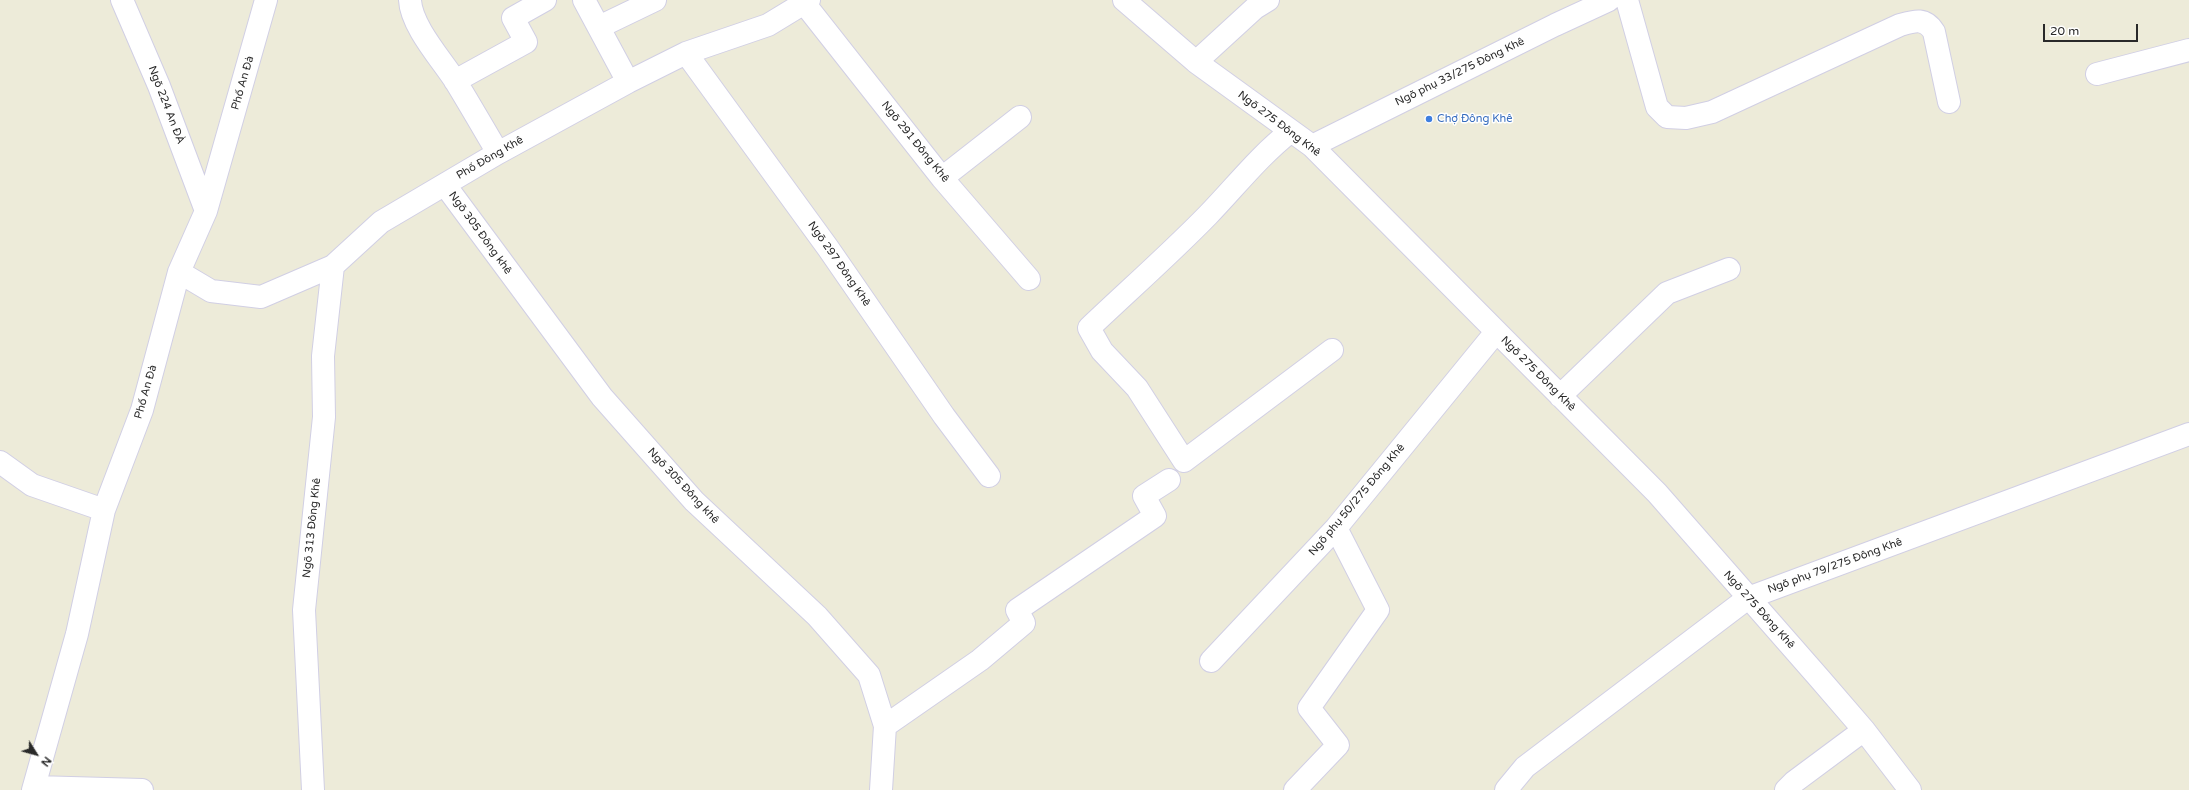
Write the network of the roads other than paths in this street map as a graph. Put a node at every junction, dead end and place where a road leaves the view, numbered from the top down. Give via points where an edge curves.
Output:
1 (122, 0) edge
2 (266, 0) edge
3 (410, 0) edge
4 (545, 0) edge
5 (584, 0) edge
6 (655, 0) edge
7 (1124, 0) edge
8 (1268, 0) edge
9 (1609, 0) edge
10 (1627, 0) edge
11 (807, 1) edge
12 (599, 28) junction
13 (2189, 50) edge
14 (686, 53) junction
15 (1196, 62) junction
16 (2098, 74) dead end
17 (455, 81) junction
18 (628, 82) junction
19 (1950, 102) dead end
20 (1020, 117) dead end
21 (1291, 131) junction
22 (1312, 146) junction
23 (498, 153) junction
24 (942, 178) junction
25 (445, 185) junction
26 (206, 211) junction
27 (333, 266) junction
28 (1729, 269) dead end
29 (179, 272) junction
30 (1029, 279) dead end
31 (1496, 332) junction
32 (1332, 350) dead end
33 (1560, 396) junction
34 (2189, 434) edge
35 (0, 462) edge
36 (989, 476) dead end
37 (1169, 480) dead end
38 (104, 510) junction
39 (1336, 528) junction
40 (1748, 598) junction
41 (1211, 661) dead end
42 (885, 726) junction
43 (1864, 730) junction
44 (34, 788) edge
45 (142, 790) edge
46 (312, 790) edge
47 (881, 790) edge
48 (1295, 790) edge
49 (1506, 790) edge
50 (1786, 790) edge
51 (1910, 790) edge

1 - 26 street, Ngõ 224 An ĐÀ via 159,86
2 - 26 street, Phố An Đà
3 - 17 street via 410,7 423,33
4 - 17 street via 513,18 526,42
5 - 12 street
6 - 12 street
7 - 15 street, Ngõ 275 Đông Khê
8 - 15 street via 1255,8
9 - 22 street, Ngõ phụ 33/275 Đông Khê
10 - 19 street via 1657,107 1667,117 1686,118 1712,112 1900,25 1916,20 1927,23 1934,32
11 - 14 street, Phố Đông Khê via 768,25
11 - 24 street, Ngõ 291 Đông Khê
12 - 18 street
13 - 16 street
14 - 18 street, Phố Đông Khê
14 - 36 street, Ngõ 297 Đông Khê
15 - 21 street, Ngõ 275 Đông Khê
17 - 23 street
18 - 23 street, Phố Đông Khê
20 - 24 street
21 - 22 street, Ngõ 275 Đông Khê
21 - 32 street via 1268,149 1176,248 1089,328 1102,351 1136,388 1184,461
22 - 31 street, Ngõ 275 Đông Khê
23 - 25 street, Phố Đông Khê
24 - 30 street, Ngõ 291 Đông Khê
25 - 27 street, Phố Đông Khê via 381,222
25 - 42 street, Ngõ 305 Đông khê via 608,403 694,501 817,616 869,675
26 - 29 street, Phố An Đà
27 - 29 street, Phố Đông Khê via 261,297 211,291
27 - 46 street, Ngõ 313 Đông Khê via 324,356 324,417 304,610
28 - 33 street via 1667,293
29 - 38 street, Phố An Đà via 142,410
31 - 33 street, Ngõ 275 Đông Khê
31 - 39 street, Ngõ phụ 50/275 Đông Khê
33 - 40 street, Ngõ 275 Đông Khê via 1657,493
34 - 40 street, Ngõ phụ 79/275 Đông Khê
35 - 38 street via 32,485
37 - 42 street via 1144,496 1155,516 1016,610 1024,624 980,660
38 - 44 street, Phố An Đà via 77,634
39 - 41 street, Ngõ phụ 50/275 Đông Khê
39 - 48 street via 1378,610 1309,708 1338,745
40 - 43 street, Ngõ 275 Đông Khê
40 - 49 street, Ngõ phụ 79/275 Đông Khê via 1525,767
42 - 47 street, Ngõ 305 Đông khê
43 - 50 street
43 - 51 street, Ngõ 275 Đông Khê
44 - 45 street

